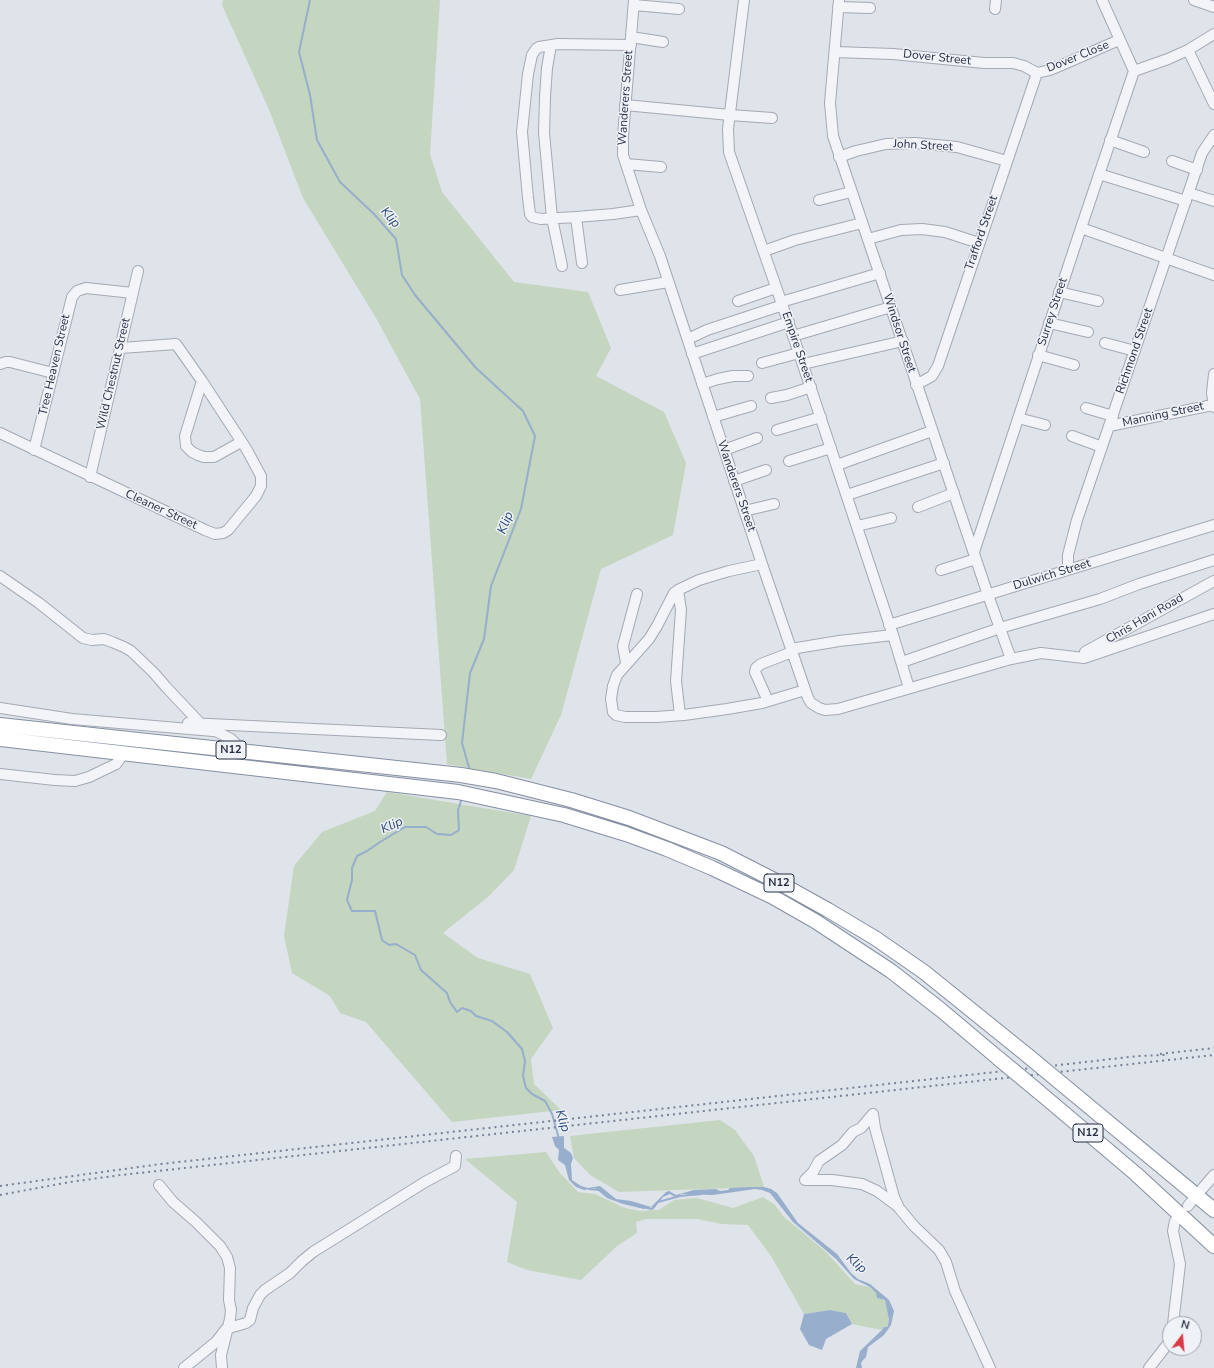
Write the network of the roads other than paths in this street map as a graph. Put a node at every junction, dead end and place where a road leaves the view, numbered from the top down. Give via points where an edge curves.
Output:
1 (744, 0) edge
2 (1102, 0) edge
3 (1194, 0) edge
4 (634, 3) edge
5 (838, 3) edge
6 (1214, 7) edge
7 (870, 8) dead end
8 (679, 9) dead end
9 (1214, 34) edge
10 (1119, 40) junction
11 (631, 41) junction
12 (663, 42) dead end
13 (551, 45) junction
14 (1188, 50) junction
15 (835, 52) junction
16 (1134, 71) junction
17 (1037, 73) junction
18 (1214, 104) edge
19 (625, 105) junction
20 (730, 115) junction
21 (772, 118) dead end
22 (1214, 135) edge
23 (1110, 140) junction
24 (1144, 152) dead end
25 (839, 157) junction
26 (1007, 161) junction
27 (1172, 161) dead end
28 (626, 164) junction
29 (661, 167) dead end
30 (1197, 170) junction
31 (1099, 174) junction
32 (851, 192) junction
33 (1187, 197) junction
34 (818, 200) dead end
35 (1214, 201) edge
36 (641, 210) junction
37 (576, 217) junction
38 (552, 218) junction
39 (862, 223) junction
40 (1081, 228) junction
41 (868, 240) junction
42 (979, 243) junction
43 (764, 251) junction
44 (1166, 258) junction
45 (582, 263) dead end
46 (562, 266) dead end
47 (138, 271) dead end
48 (880, 273) junction
49 (1214, 275) edge
50 (668, 282) junction
51 (776, 288) junction
52 (620, 290) dead end
53 (1059, 292) junction
54 (133, 293) junction
55 (738, 301) dead end
56 (1098, 301) dead end
57 (782, 304) junction
58 (891, 307) junction
59 (789, 322) junction
60 (1049, 323) junction
61 (1088, 332) dead end
62 (793, 336) junction
63 (688, 339) junction
64 (902, 341) junction
65 (1105, 343) dead end
66 (120, 348) junction
67 (1135, 351) junction
68 (799, 353) junction
69 (692, 354) junction
70 (1038, 355) junction
71 (762, 363) dead end
72 (0, 364) edge
73 (803, 364) junction
74 (1074, 365) dead end
75 (53, 373) junction
76 (1214, 374) edge
77 (748, 376) dead end
78 (202, 380) junction
79 (702, 384) junction
80 (916, 384) junction
81 (810, 387) junction
82 (771, 398) dead end
83 (751, 406) dead end
84 (1214, 406) edge
85 (1086, 408) dead end
86 (713, 417) junction
87 (820, 417) junction
88 (1018, 418) junction
89 (1111, 421) junction
90 (1045, 425) dead end
91 (778, 430) dead end
92 (932, 430) junction
93 (0, 433) edge
94 (1072, 436) dead end
95 (757, 438) dead end
96 (241, 442) junction
97 (1102, 447) junction
98 (831, 448) junction
99 (34, 450) junction
100 (724, 450) junction
101 (789, 461) dead end
102 (944, 463) junction
103 (836, 465) junction
104 (766, 470) dead end
105 (90, 477) junction
106 (734, 481) junction
107 (954, 493) junction
108 (847, 495) junction
109 (774, 504) dead end
110 (918, 507) dead end
111 (744, 511) junction
112 (891, 518) dead end
113 (1214, 525) edge
114 (857, 526) junction
115 (975, 556) junction
116 (1214, 560) edge
117 (762, 564) junction
118 (941, 570) dead end
119 (1068, 570) junction
120 (0, 576) edge
121 (1214, 581) edge
122 (678, 590) junction
123 (637, 594) dead end
124 (988, 595) junction
125 (1214, 614) edge
126 (890, 625) junction
127 (1000, 628) junction
128 (893, 635) junction
129 (792, 651) junction
130 (1011, 658) junction
131 (1078, 658) junction
132 (902, 662) junction
133 (626, 663) junction
134 (909, 688) junction
135 (805, 690) junction
136 (768, 701) junction
137 (0, 708) edge
138 (680, 715) junction
139 (188, 723) dead end
140 (200, 723) junction
141 (0, 725) edge
142 (217, 732) junction
143 (441, 735) dead end
144 (0, 739) edge
145 (243, 751) junction
146 (124, 754) junction
147 (0, 774) edge
148 (456, 1156) dead end
149 (1156, 1162) junction
150 (1136, 1174) junction
151 (1214, 1175) edge
152 (159, 1185) dead end
153 (1202, 1189) dead end
154 (1214, 1204) edge
155 (899, 1208) junction
156 (1214, 1210) edge
157 (1175, 1221) dead end
158 (1214, 1237) edge
159 (1214, 1246) edge
160 (1174, 1316) edge
161 (226, 1329) junction
162 (1162, 1351) edge
163 (184, 1368) edge
164 (222, 1368) edge
165 (990, 1368) edge
166 (1148, 1368) edge

1 - 20 street, Empire Street
2 - 10 street
3 - 6 street
4 - 8 street
4 - 11 street, Wanderers Street
5 - 7 street
5 - 15 street, Windsor Street
9 - 14 street
10 - 16 street
10 - 17 street, Dover Close via 1068,63
11 - 12 street
11 - 13 street
11 - 19 street, Wanderers Street
13 - 38 street via 547,68 544,133
13 - 38 street via 537,48 532,55 522,132 530,214 534,218
14 - 16 street
14 - 18 street
15 - 17 street, Dover Street via 1013,63
15 - 25 street, Windsor Street via 830,113
16 - 23 street, Surrey Street
17 - 26 street, Trafford Street
19 - 20 street
19 - 28 street, Wanderers Street via 622,148
20 - 21 street
20 - 43 street, Empire Street via 729,152
22 - 30 street, Richmond Street via 1202,153
23 - 24 street
23 - 31 street, Surrey Street
25 - 26 street, John Street via 886,144 915,143 957,147
25 - 32 street, Windsor Street
26 - 42 street, Trafford Street
27 - 30 street
28 - 29 street
28 - 36 street, Wanderers Street
30 - 33 street, Richmond Street
31 - 33 street
31 - 40 street, Surrey Street
32 - 34 street
32 - 39 street, Windsor Street
33 - 35 street
33 - 44 street, Richmond Street
36 - 37 street
36 - 50 street, Wanderers Street
37 - 38 street
37 - 45 street
38 - 46 street
39 - 41 street, Windsor Street
39 - 43 street via 795,240
40 - 44 street
40 - 53 street, Surrey Street
41 - 42 street via 897,231 922,229 945,232
41 - 48 street, Windsor Street
42 - 80 street, Trafford Street via 938,366 932,376
43 - 51 street, Empire Street
44 - 49 street
44 - 67 street, Richmond Street
47 - 54 street, Wild Chestnut Street
48 - 57 street
48 - 58 street, Windsor Street
50 - 52 street
50 - 63 street, Wanderers Street
51 - 55 street
51 - 57 street, Empire Street
53 - 56 street
53 - 60 street, Surrey Street
54 - 66 street, Wild Chestnut Street
54 - 75 street, Tree Heaven Street via 86,288 77,291 70,302
57 - 59 street, Empire Street
57 - 63 street
58 - 62 street
58 - 64 street, Windsor Street
59 - 62 street, Empire Street
59 - 69 street
60 - 61 street
60 - 70 street, Surrey Street
62 - 68 street, Empire Street
63 - 69 street, Wanderers Street
64 - 73 street
64 - 80 street, Windsor Street
65 - 67 street
66 - 78 street, Cleaner Street via 176,344
66 - 105 street, Wild Chestnut Street
67 - 89 street, Richmond Street
68 - 71 street
68 - 73 street, Empire Street
69 - 79 street, Wanderers Street
70 - 74 street
70 - 88 street, Surrey Street
72 - 75 street via 10,362
73 - 81 street, Empire Street
75 - 99 street, Tree Heaven Street
76 - 84 street
77 - 79 street via 718,378
78 - 96 street, Cleaner Street
78 - 96 street via 186,436 186,446 198,455 214,457
79 - 86 street, Wanderers Street
80 - 92 street, Windsor Street
81 - 82 street
81 - 87 street, Empire Street
83 - 86 street
84 - 89 street, Manning Street
85 - 89 street
86 - 100 street, Wanderers Street
87 - 91 street
87 - 98 street, Empire Street
88 - 90 street
88 - 115 street, Surrey Street
89 - 97 street, Richmond Street
92 - 102 street, Windsor Street
92 - 103 street
93 - 99 street, Cleaner Street
94 - 97 street
95 - 100 street
96 - 105 street, Cleaner Street via 260,472 262,486 224,533 215,534 205,530
97 - 119 street, Richmond Street via 1077,520 1068,555
98 - 101 street
98 - 103 street, Empire Street
99 - 105 street, Cleaner Street
100 - 106 street, Wanderers Street
102 - 107 street, Windsor Street
102 - 108 street
103 - 108 street, Empire Street
104 - 106 street
106 - 111 street, Wanderers Street
107 - 110 street
107 - 115 street, Windsor Street
108 - 114 street, Empire Street
109 - 111 street
111 - 117 street, Wanderers Street
112 - 114 street
113 - 119 street, Dulwich Street
114 - 126 street, Empire Street
115 - 118 street
115 - 124 street, Windsor Street
116 - 127 street via 1100,599
117 - 122 street via 699,580
117 - 129 street, Wanderers Street
119 - 124 street, Dulwich Street
120 - 140 street via 83,638 112,642 131,651
121 - 131 street, Chris Hani Road
122 - 133 street via 674,593 658,626
122 - 138 street via 681,621 676,681
123 - 133 street via 623,646
124 - 126 street, Dulwich Street
124 - 127 street, Windsor Street
125 - 131 street
126 - 128 street, Empire Street
127 - 130 street, Windsor Street
127 - 132 street
128 - 129 street via 839,641
128 - 132 street, Empire Street
129 - 135 street, Wanderers Street
129 - 136 street via 756,668 755,672
130 - 131 street, Wanderers Street via 1041,653
130 - 134 street, Wanderers Street
132 - 134 street, Empire Street
133 - 138 street via 613,686 611,699 616,715
134 - 135 street, Wanderers Street via 831,710 815,706
135 - 136 street
136 - 138 street
137 - 142 street via 72,719
139 - 140 street
140 - 142 street
140 - 143 street
141 - 145 highway, N12
142 - 145 street via 231,739
144 - 146 highway, N12
145 - 149 highway, N12, bridge via 461,775 496,782 571,800 643,822 721,853 828,910 898,954 946,989
146 - 147 street via 116,764 75,781
146 - 150 highway, N12, bridge via 493,798 564,815 654,844 712,868 773,897 831,931 891,971
148 - 161 street via 455,1166 313,1252 260,1295 250,1320
149 - 154 highway
149 - 156 highway, N12
150 - 158 highway, N12
150 - 159 highway
151 - 153 street
152 - 161 street via 173,1202 220,1246 227,1257 230,1268 231,1310
155 - 155 street via 889,1182 873,1114 842,1145 819,1161 805,1180 862,1184 887,1197
155 - 165 street via 939,1250 946,1262 958,1298
157 - 160 street via 1173,1231 1180,1264
161 - 163 street via 216,1342
161 - 164 street via 221,1355
162 - 166 street

